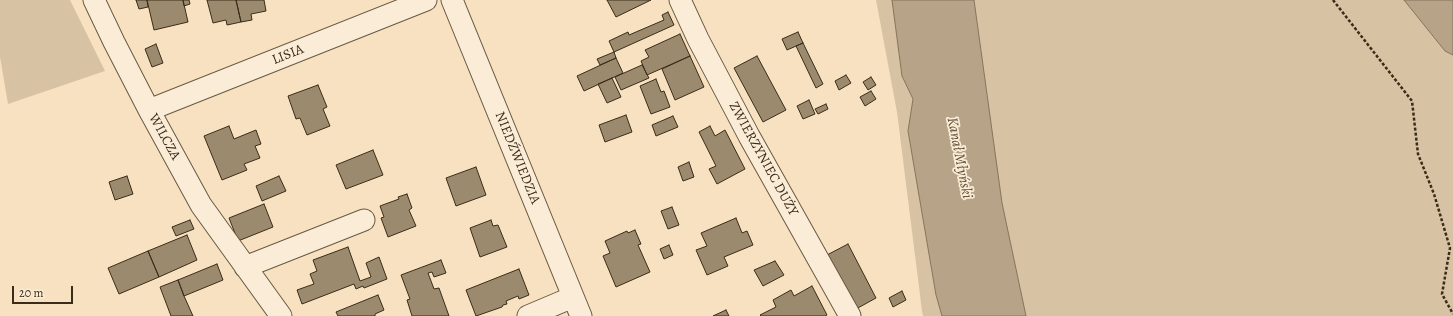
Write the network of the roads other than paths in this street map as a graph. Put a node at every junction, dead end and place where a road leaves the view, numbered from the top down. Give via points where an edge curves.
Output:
1 (94, 0) edge
2 (426, 0) edge
3 (452, 0) edge
4 (680, 0) edge
5 (149, 110) junction
6 (364, 220) dead end
7 (245, 267) junction
8 (574, 297) junction
9 (281, 316) edge
10 (528, 316) edge
11 (581, 316) edge
12 (850, 316) edge

1 - 5 street, WILCZA
2 - 5 street, LISIA
3 - 8 street, NIEDŹWIEDZIA
4 - 12 street, ZWIERZYNIEC DUŻY via 749,136
5 - 7 street, WILCZA via 201,205
6 - 7 street
7 - 9 street, WILCZA
8 - 10 street
8 - 11 street, NIEDŹWIEDZIA

